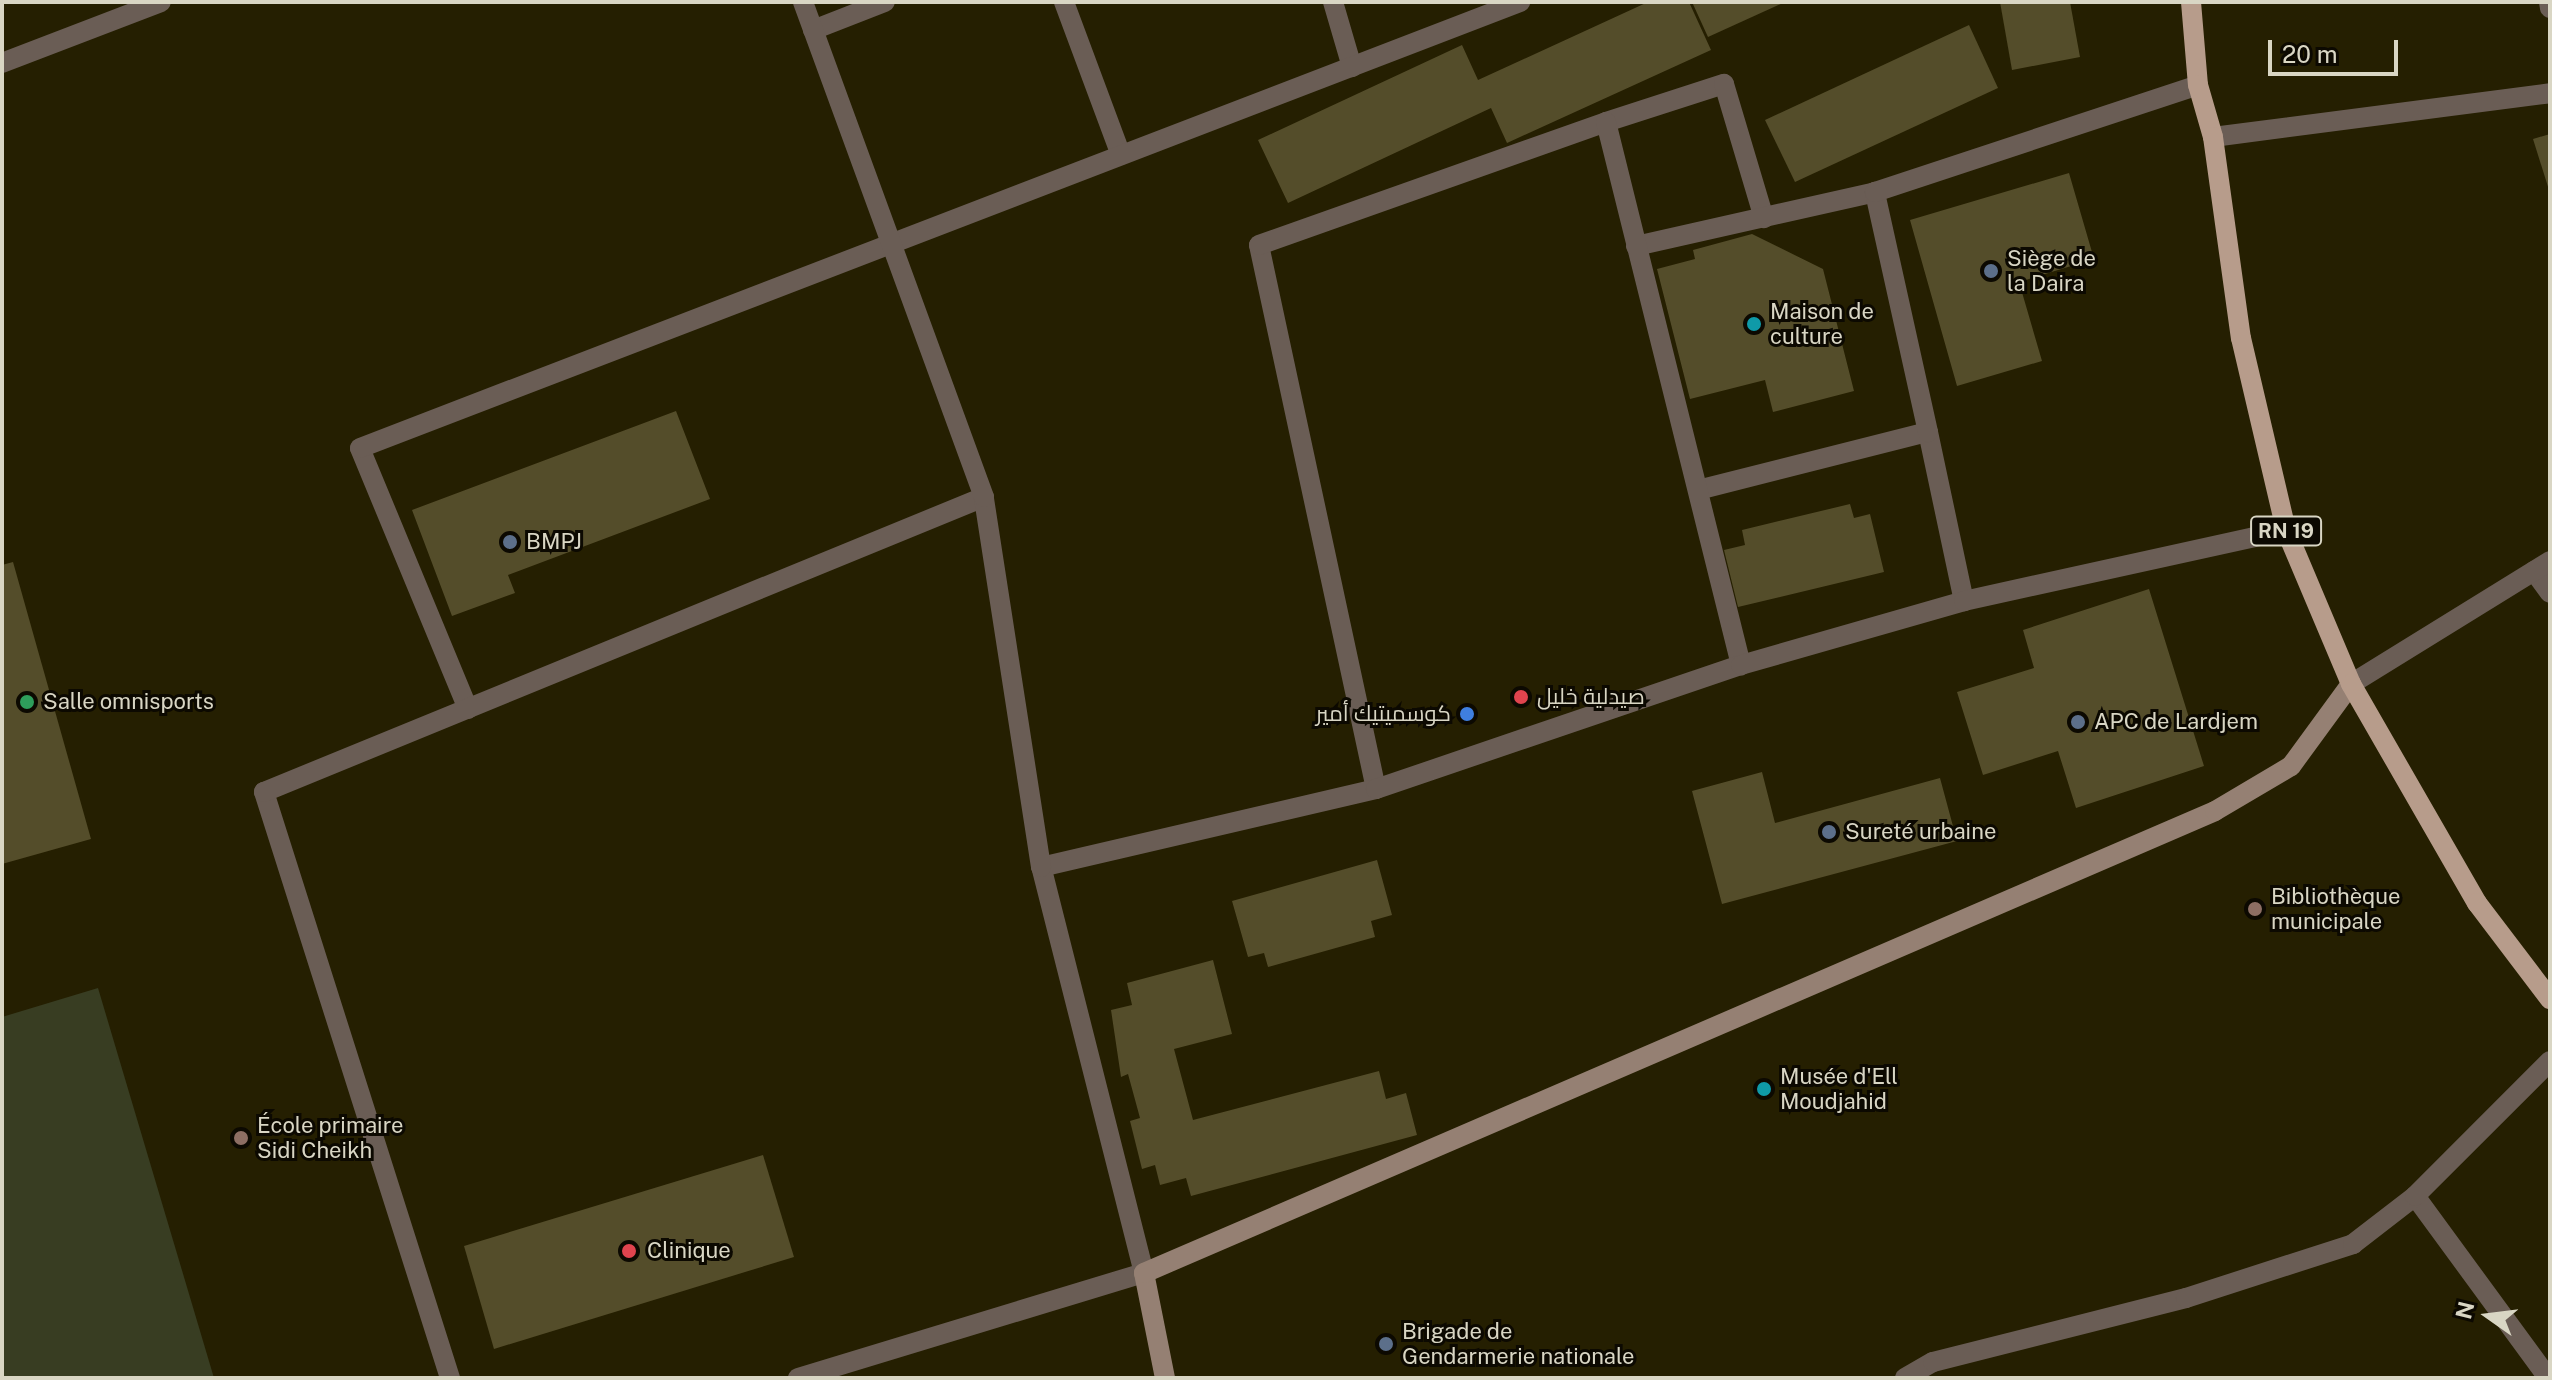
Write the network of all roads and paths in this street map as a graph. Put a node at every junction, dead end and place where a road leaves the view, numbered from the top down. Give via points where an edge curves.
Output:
1 (161, 2) edge
2 (803, 2) edge
3 (885, 2) edge
4 (1064, 2) edge
5 (1333, 2) edge
6 (1520, 2) edge
7 (2191, 2) edge
8 (813, 30) junction
9 (2, 63) edge
10 (1352, 67) junction
11 (2198, 85) junction
12 (2550, 93) edge
13 (1606, 122) junction
14 (2213, 137) junction
15 (1121, 155) junction
16 (1875, 192) junction
17 (1764, 218) junction
18 (892, 243) junction
19 (1636, 246) junction
20 (1928, 432) junction
21 (1698, 490) junction
22 (984, 497) junction
23 (2286, 530) junction
24 (2542, 566) edge
25 (2550, 593) edge
26 (1964, 601) junction
27 (1741, 665) junction
28 (2351, 684) junction
29 (468, 709) junction
30 (1376, 789) junction
31 (1041, 867) junction
32 (2550, 999) edge
33 (2550, 1061) edge
34 (2415, 1196) junction
35 (1144, 1273) junction
36 (1915, 1375) edge
37 (450, 1378) edge
38 (798, 1378) edge
39 (1165, 1378) edge
40 (2548, 1378) edge

1 - 9 street
2 - 8 street
3 - 8 street
4 - 15 street
5 - 10 street
6 - 10 street
7 - 11 main road, RN 19
8 - 18 street
10 - 15 street
11 - 14 main road, RN 19
11 - 16 street
12 - 14 street
13 - 17 street via 1724,84
13 - 19 street
13 - 30 street via 1259,245
14 - 23 main road, RN 19 via 2241,338
15 - 18 street
16 - 17 street
16 - 20 street
17 - 19 street
18 - 22 street
18 - 29 street via 360,448
19 - 21 street
20 - 21 street
20 - 26 street
21 - 27 street
22 - 29 street
22 - 31 street
23 - 26 street
23 - 28 main road, RN 19
24 - 25 street
24 - 28 street
26 - 27 street
27 - 30 street
28 - 32 main road, RN 19 via 2477,903
28 - 35 main road via 2291,766 2215,811
29 - 37 street via 264,792
30 - 31 street
31 - 35 street
33 - 34 street
34 - 36 street via 2353,1244
34 - 40 street
35 - 38 street
35 - 39 main road

